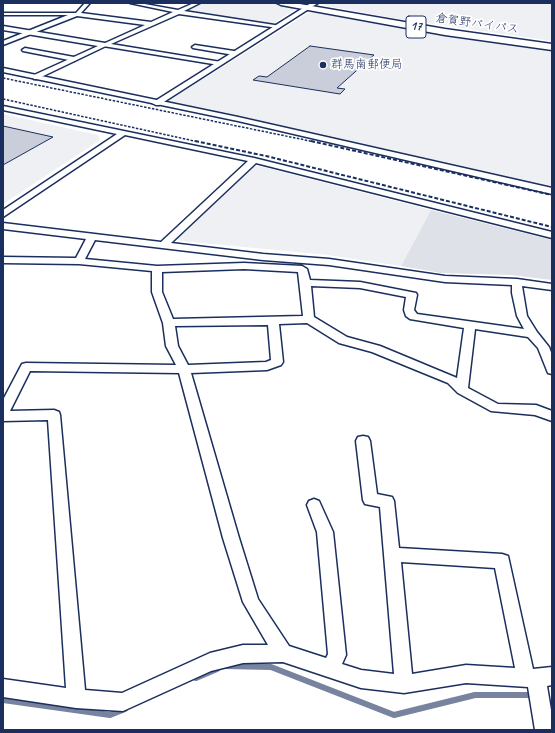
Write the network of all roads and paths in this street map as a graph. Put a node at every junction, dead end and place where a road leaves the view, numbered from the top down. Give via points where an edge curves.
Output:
1 (88, 3) edge
2 (132, 3) edge
3 (198, 3) edge
4 (282, 3) edge
5 (298, 3) edge
6 (312, 5) edge
7 (178, 12) junction
8 (3, 14) edge
9 (77, 14) junction
10 (151, 24) junction
11 (278, 26) junction
12 (3, 28) edge
13 (29, 32) junction
14 (3, 43) edge
15 (552, 44) edge
16 (105, 45) junction
17 (195, 47) dead end
18 (552, 47) edge
19 (24, 50) dead end
20 (234, 53) junction
21 (74, 59) junction
22 (219, 63) junction
23 (3, 70) edge
24 (37, 77) junction
25 (156, 103) junction
26 (3, 108) edge
27 (122, 134) junction
28 (254, 160) junction
29 (552, 191) edge
30 (3, 214) edge
31 (3, 226) edge
32 (552, 235) edge
33 (92, 237) junction
34 (163, 245) junction
35 (3, 260) edge
36 (79, 261) junction
37 (158, 269) junction
38 (517, 282) junction
39 (305, 283) junction
40 (552, 286) edge
41 (309, 319) junction
42 (273, 321) junction
43 (169, 323) junction
44 (470, 325) junction
45 (532, 334) junction
46 (548, 352) edge
47 (184, 369) junction
48 (552, 370) edge
49 (462, 390) junction
50 (3, 412) edge
51 (3, 416) edge
52 (552, 416) edge
53 (363, 441) dead end
54 (314, 505) dead end
55 (392, 555) junction
56 (283, 653) junction
57 (330, 668) junction
58 (538, 678) edge
59 (404, 684) junction
60 (3, 688) edge
61 (76, 699) junction
62 (545, 730) edge

1 - 9 street
2 - 7 street
3 - 7 street
4 - 6 highway, 倉賀野バイパス / 17
5 - 6 highway, 倉賀野バイパス / 17
6 - 11 street
6 - 15 highway, 倉賀野バイパス / 17
6 - 18 highway, 倉賀野バイパス / 17 via 437,30
7 - 10 street
7 - 11 street
8 - 9 street
9 - 10 street
9 - 13 street
10 - 16 street
11 - 20 street
12 - 13 street
13 - 14 street
13 - 16 street
16 - 21 street
16 - 22 street
17 - 20 street
19 - 21 street
20 - 22 street
21 - 24 street
22 - 25 street
23 - 24 street
24 - 25 street
25 - 29 street via 238,119
26 - 27 street
27 - 28 street
27 - 30 street
28 - 32 street
28 - 34 street
31 - 33 street
33 - 34 street
33 - 36 street
34 - 38 street via 329,262 445,279
35 - 36 street
36 - 37 street
37 - 39 street via 244,266 302,269
37 - 43 street via 157,292
38 - 40 street
38 - 45 street via 522,316
39 - 41 street
39 - 44 street via 360,285 412,295 409,310 414,317
41 - 42 street
41 - 49 street via 343,340 376,349 452,380
42 - 43 street
42 - 47 street via 277,362 267,366
43 - 47 street via 172,346
44 - 45 street
44 - 49 street
45 - 46 street
46 - 48 street
47 - 50 street via 26,367
47 - 56 street via 230,538 251,602
49 - 52 street via 496,408 536,410
51 - 61 street via 54,416
53 - 55 street via 370,500 387,501
54 - 57 street via 325,532 337,655
55 - 58 street via 502,561
55 - 59 street
56 - 57 street
56 - 61 street via 243,654 210,662 123,702
57 - 59 street via 361,679
58 - 59 street via 466,674
58 - 62 street
60 - 61 street

